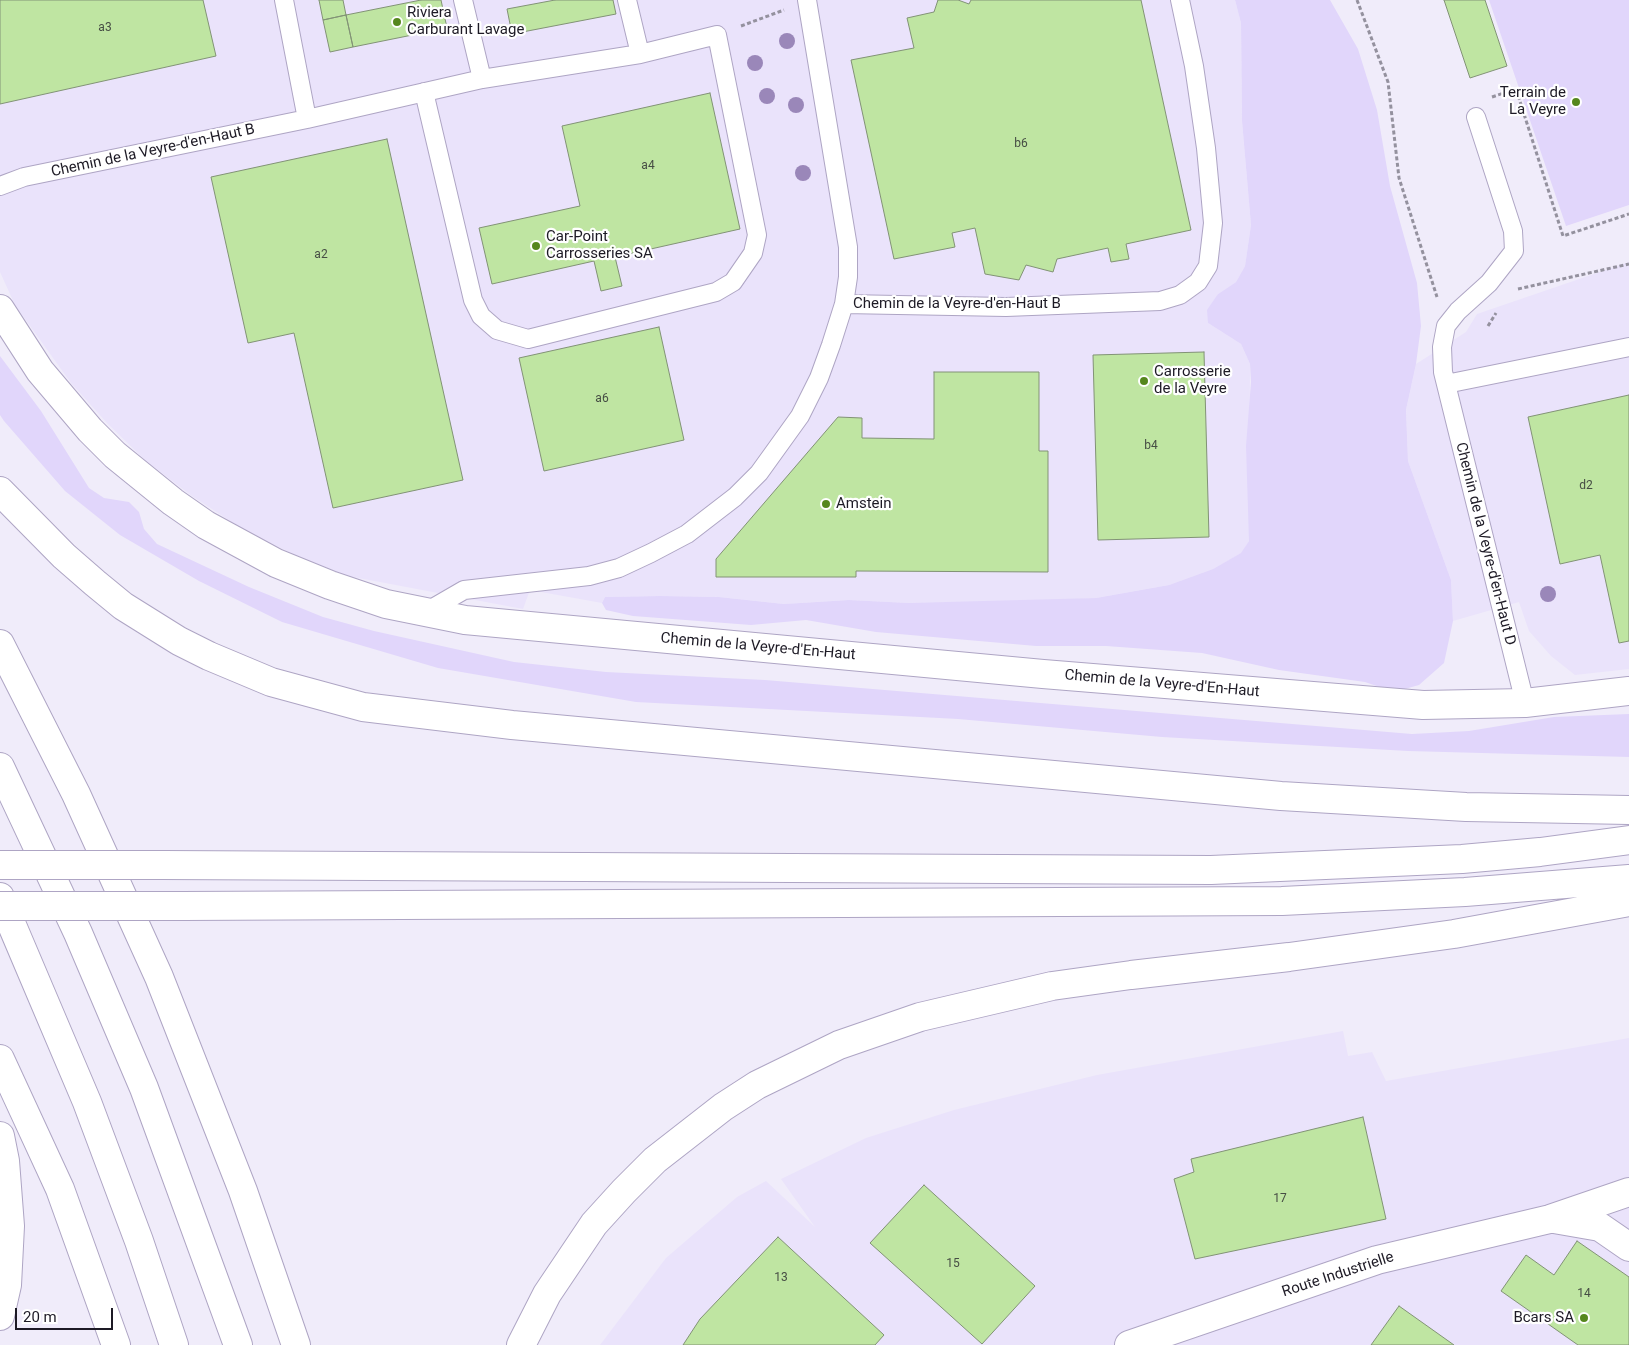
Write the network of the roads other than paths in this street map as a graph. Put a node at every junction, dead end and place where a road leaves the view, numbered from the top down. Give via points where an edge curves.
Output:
1 (284, 0) edge
2 (463, 0) edge
3 (627, 0) edge
4 (809, 0) edge
5 (1180, 0) edge
6 (640, 54) junction
7 (482, 79) junction
8 (424, 92) junction
9 (1476, 117) road end
10 (307, 119) junction
11 (0, 186) edge
12 (844, 304) junction
13 (0, 308) edge
14 (1629, 347) edge
15 (1446, 384) junction
16 (0, 492) edge
17 (426, 612) junction
18 (0, 644) edge
19 (1629, 691) edge
20 (1525, 703) junction
21 (0, 767) edge
22 (1629, 810) edge
23 (1629, 840) edge
24 (0, 865) edge
25 (1629, 879) edge
26 (0, 897) edge
27 (1629, 902) edge
28 (0, 906) edge
29 (0, 1059) edge
30 (0, 1136) edge
31 (1629, 1192) edge
32 (1550, 1219) junction
33 (1629, 1247) edge
34 (0, 1316) edge
35 (116, 1345) edge
36 (174, 1345) edge
37 (238, 1345) edge
38 (296, 1345) edge
39 (521, 1345) edge
40 (1129, 1345) edge

1 - 10 lane
2 - 7 lane
3 - 6 lane
4 - 12 lane, Chemin de la Veyre-d'en-Haut B via 848,247
5 - 12 lane, Chemin de la Veyre-d'en-Haut B via 1194,66 1213,223 1208,266 1198,282 1180,295 1160,301 1006,307
6 - 7 lane, Chemin de la Veyre-d'en-Haut B
6 - 8 lane, Chemin de la Veyre-d'en-Haut B via 717,35 757,235 753,253 733,282 716,292 528,338 497,330 481,316 473,300
7 - 8 lane, Chemin de la Veyre-d'en-Haut B
8 - 10 lane, Chemin de la Veyre-d'en-Haut B
9 - 15 lane, Chemin de la Veyre-d'en-Haut D via 1513,230 1514,251 1489,283 1446,326 1442,347
10 - 11 lane, Chemin de la Veyre-d'en-Haut B via 24,177
12 - 17 lane, Chemin de la Veyre-d'en-Haut B via 819,378 800,416 759,473 715,514 687,534 619,568 589,576 464,590
13 - 17 main road, Chemin de la Veyre-d'En-Haut via 40,371 90,430 115,455 173,502 206,525 276,563 386,604
14 - 15 lane
15 - 20 lane, Chemin de la Veyre-d'en-Haut D
16 - 22 main road via 95,583 123,606 179,641 271,682 363,707 512,725 1281,796 1466,808
17 - 20 main road, Chemin de la Veyre-d'En-Haut via 466,620 1043,674 1423,705
18 - 38 main road via 76,794 162,985 243,1191
19 - 20 main road, Chemin de la Veyre-d'En-Haut
21 - 37 main road via 78,934 144,1088
23 - 24 main road, bridge via 1462,859 1211,870
25 - 28 main road, bridge via 1465,892 1282,901
26 - 36 main road via 87,1102
27 - 39 main road via 1454,934 1052,986 920,1017 839,1045 750,1089 688,1132 655,1160 594,1224 547,1294
29 - 35 main road via 60,1189
30 - 34 main road via 10,1226 6,1285
31 - 32 main road, Route Industrielle
32 - 33 main road, Route Industrielle via 1600,1227
32 - 40 main road, Route Industrielle via 1377,1260

